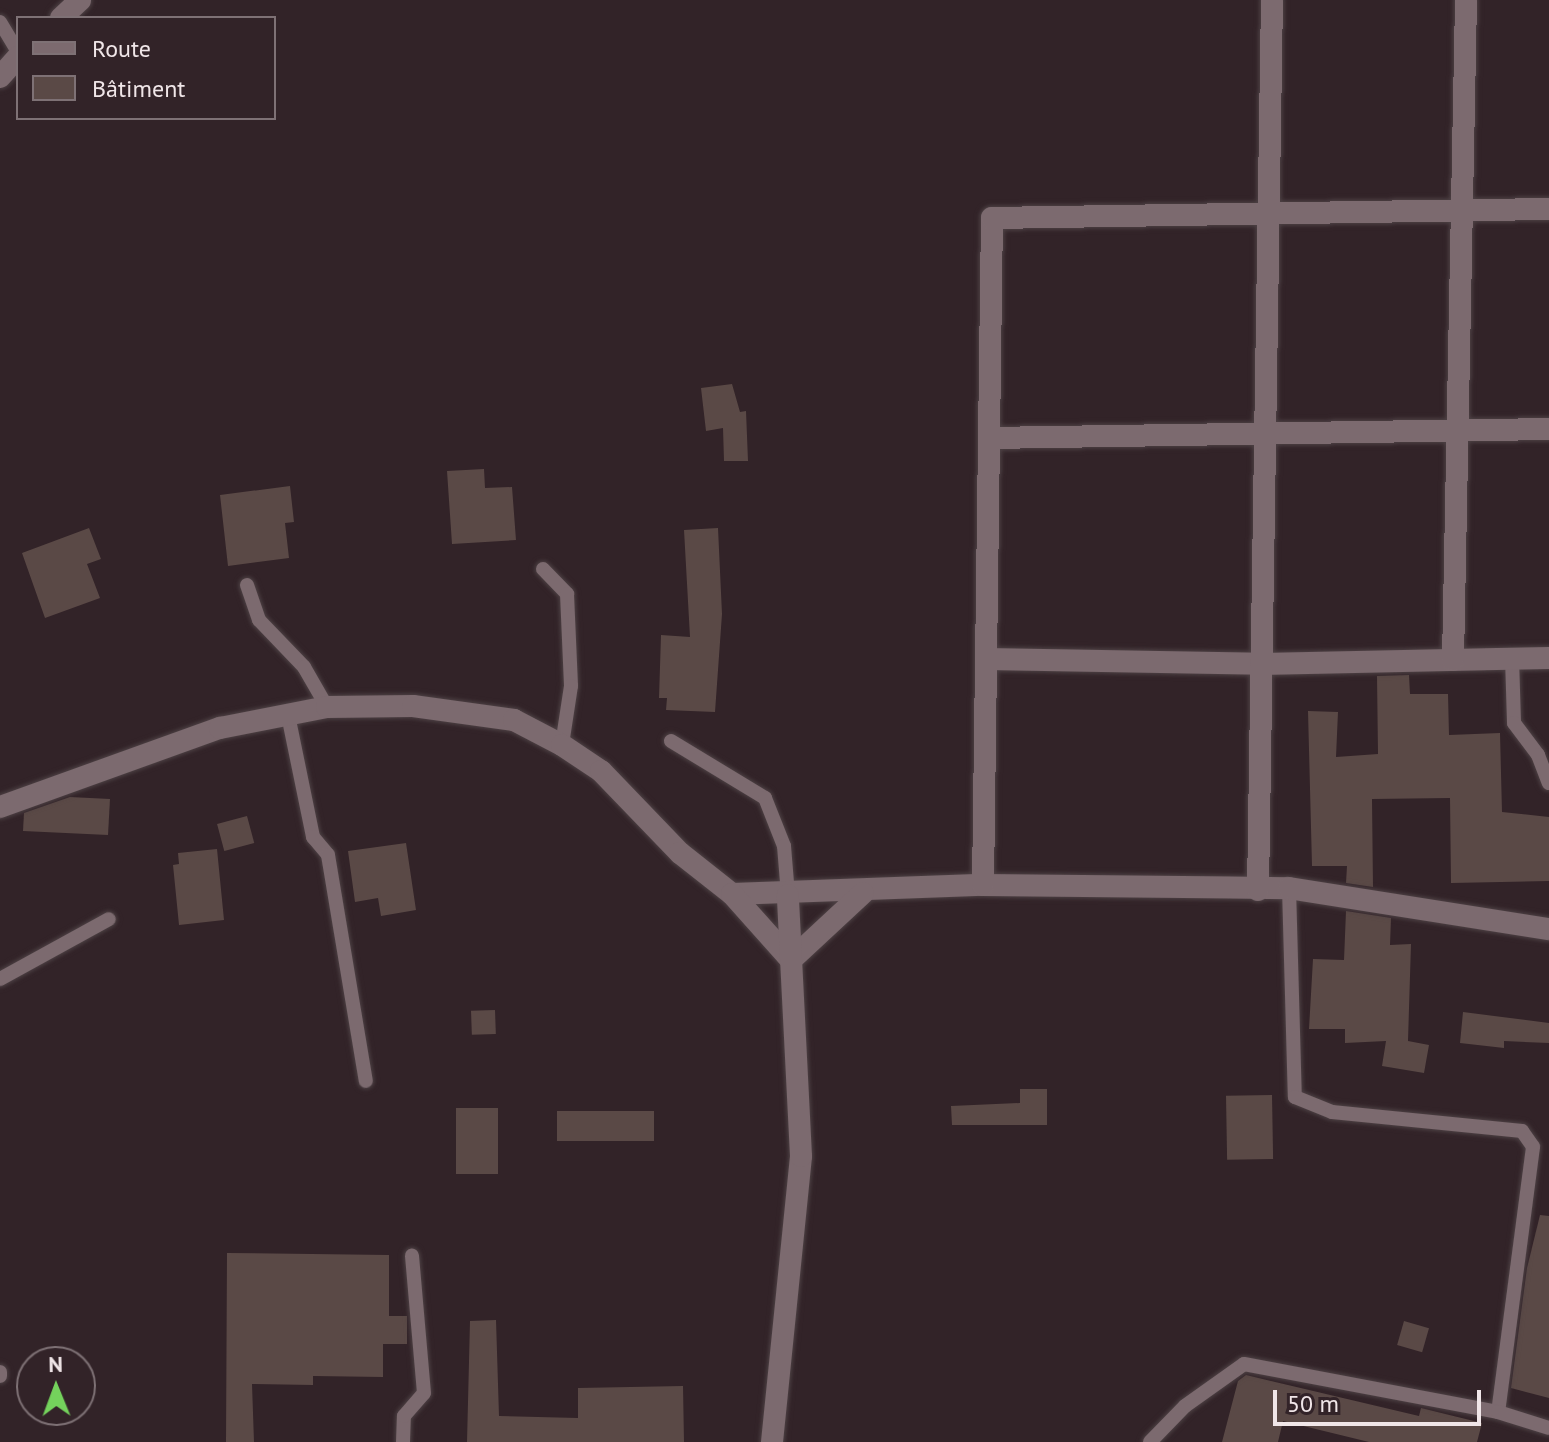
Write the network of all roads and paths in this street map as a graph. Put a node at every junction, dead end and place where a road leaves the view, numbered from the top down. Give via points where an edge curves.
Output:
1 (80, 0) edge
2 (1272, 0) edge
3 (1466, 0) edge
4 (63, 16) edge
5 (0, 22) edge
6 (16, 51) edge
7 (16, 57) edge
8 (0, 77) edge
9 (1549, 209) edge
10 (1462, 210) junction
11 (1268, 214) junction
12 (1549, 429) edge
13 (1457, 431) junction
14 (1265, 433) junction
15 (989, 438) junction
16 (543, 569) dead end
17 (247, 585) dead end
18 (1512, 658) junction
19 (1549, 658) edge
20 (986, 659) junction
21 (1453, 660) junction
22 (1261, 664) junction
23 (327, 707) junction
24 (288, 715) junction
25 (671, 741) dead end
26 (562, 745) junction
27 (1549, 783) edge
28 (0, 807) edge
29 (983, 885) junction
30 (1289, 888) junction
31 (1258, 890) junction
32 (863, 893) junction
33 (732, 894) junction
34 (788, 895) junction
35 (109, 919) dead end
36 (1549, 929) edge
37 (791, 960) junction
38 (0, 979) edge
39 (366, 1081) dead end
40 (412, 1256) dead end
41 (1498, 1412) junction
42 (1549, 1428) edge
43 (403, 1442) edge
44 (772, 1442) edge
45 (1150, 1442) edge

1 - 4 street
2 - 11 street
3 - 10 street
5 - 6 lane
7 - 8 street
9 - 10 street
10 - 11 street
10 - 13 street
11 - 14 street
11 - 15 street via 992,218
12 - 13 street
13 - 14 street
13 - 21 street
14 - 15 street
14 - 22 street
15 - 20 street
16 - 26 lane via 567,594 571,686
17 - 23 lane via 259,620 304,667
18 - 19 street
18 - 21 street
18 - 27 lane via 1514,723 1538,755
20 - 22 street
20 - 29 street
21 - 22 street
22 - 31 street
23 - 24 street
23 - 26 street via 413,706 514,720
24 - 28 street via 220,728
24 - 39 lane via 313,837 328,855
25 - 34 lane via 765,798 784,846
26 - 33 street via 601,771 680,853
29 - 31 street
29 - 32 street
30 - 31 street
30 - 36 street
30 - 41 lane via 1295,1097 1332,1112 1522,1131 1533,1147
32 - 34 street
32 - 37 street
33 - 34 street
33 - 37 street
34 - 37 street
35 - 38 lane
37 - 44 street via 801,1156
40 - 43 lane via 424,1393 404,1416
41 - 42 lane
41 - 45 lane via 1244,1364 1185,1406

